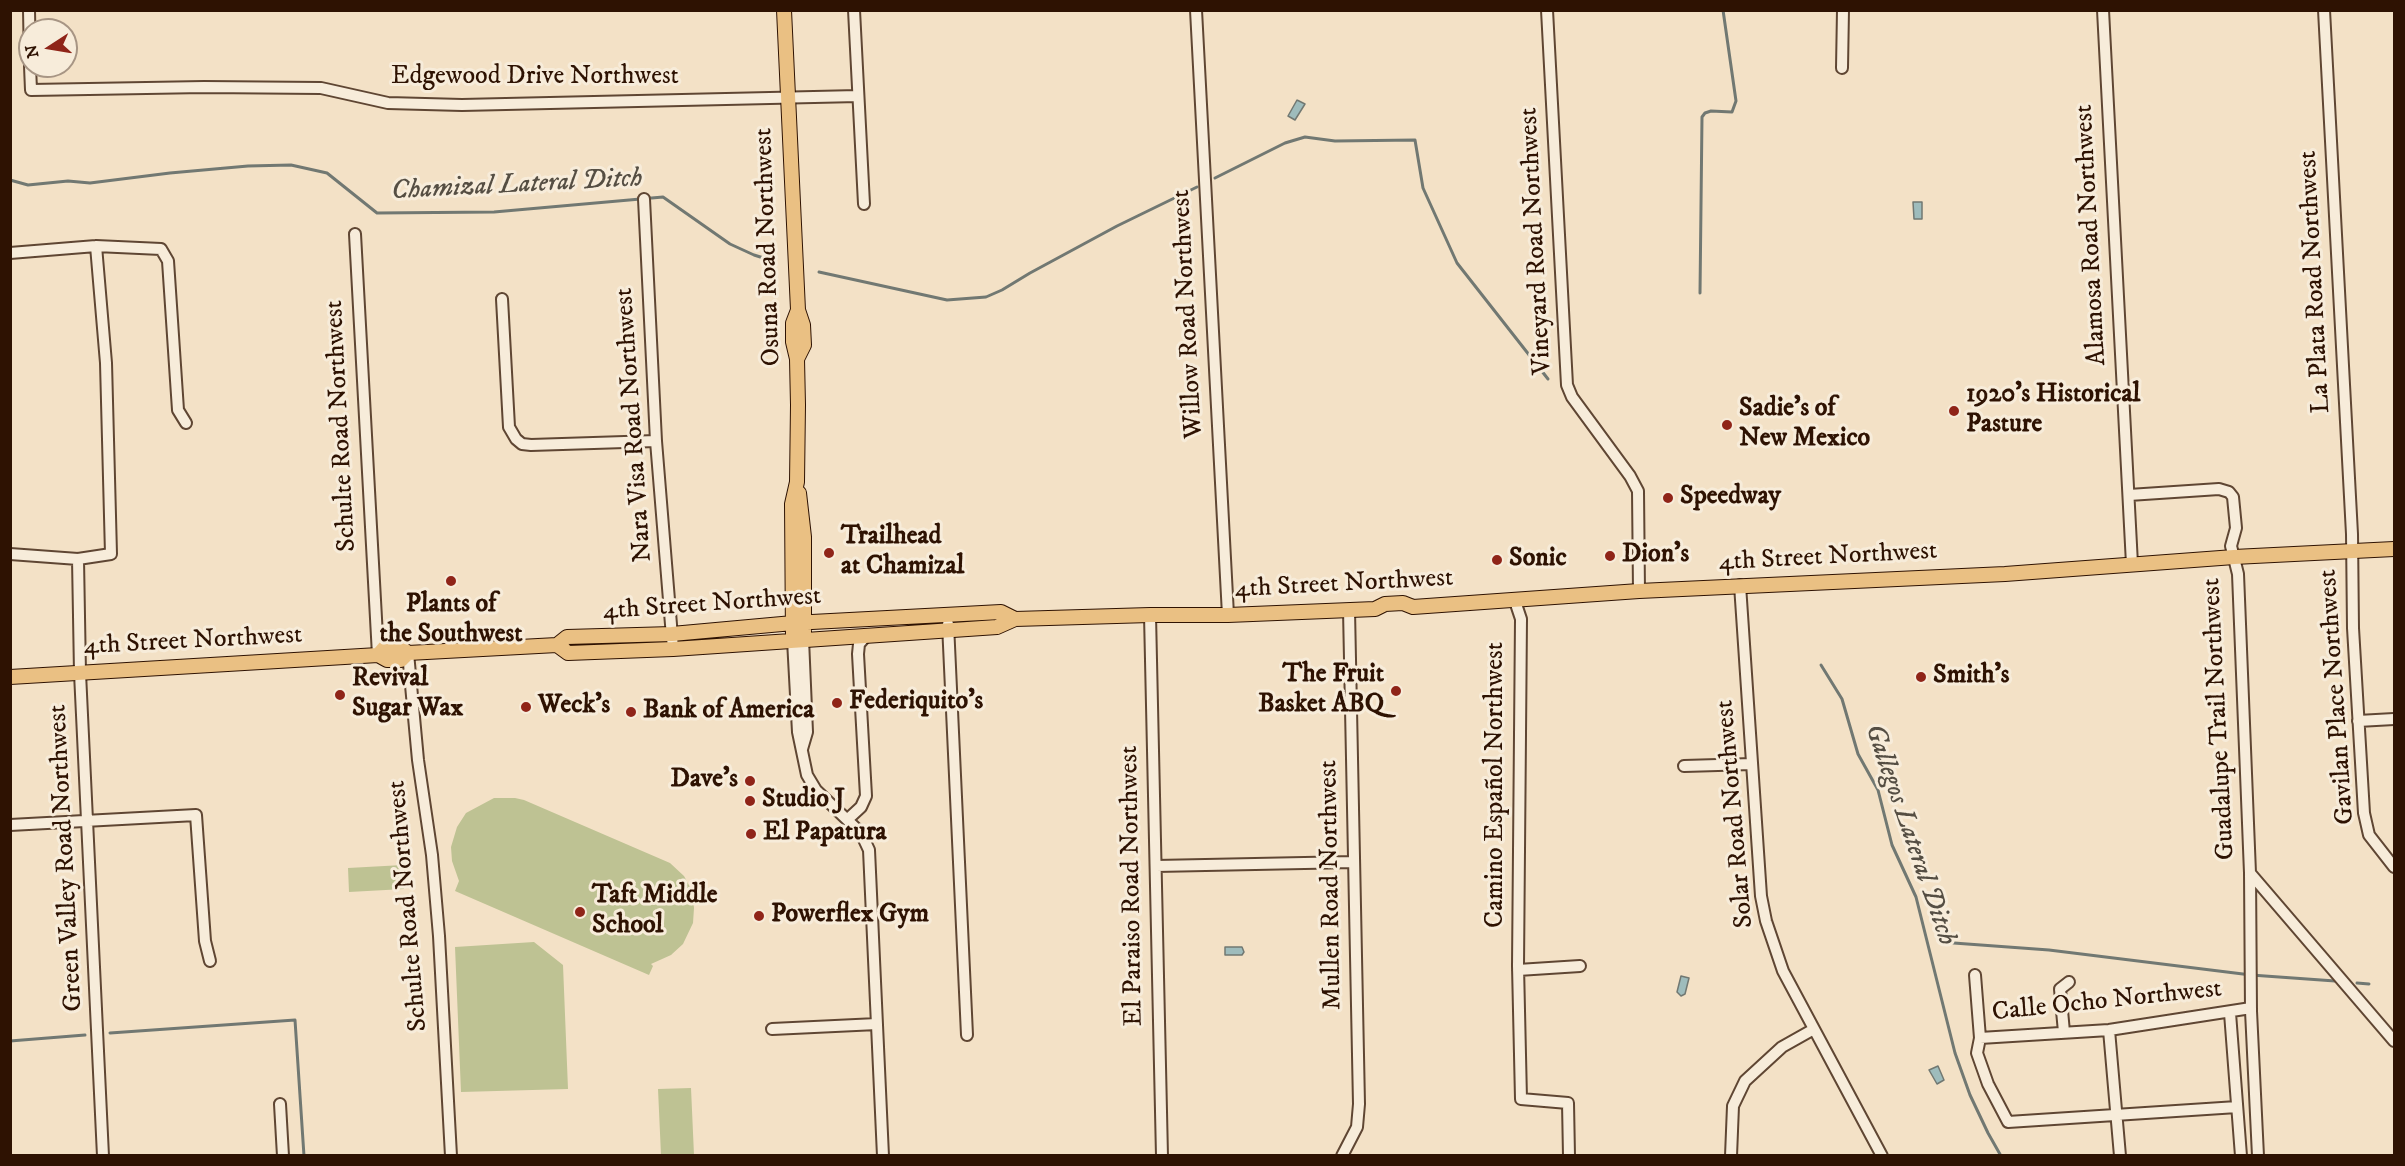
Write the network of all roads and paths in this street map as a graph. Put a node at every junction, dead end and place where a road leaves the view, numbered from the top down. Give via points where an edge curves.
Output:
1 (784, 10) edge
2 (854, 10) edge
3 (1196, 10) edge
4 (1547, 10) edge
5 (1843, 10) edge
6 (2103, 10) edge
7 (2324, 10) edge
8 (1842, 68) dead end
9 (31, 78) edge
10 (858, 96) junction
11 (788, 98) junction
12 (644, 198) dead end
13 (864, 204) dead end
14 (355, 234) dead end
15 (96, 246) junction
16 (10, 253) edge
17 (502, 298) dead end
18 (186, 423) dead end
19 (656, 441) junction
20 (2129, 495) junction
21 (2394, 549) edge
22 (2351, 551) junction
23 (10, 554) edge
24 (2234, 557) junction
25 (78, 559) junction
26 (2132, 564) junction
27 (1740, 585) junction
28 (1639, 591) junction
29 (1515, 601) junction
30 (1349, 610) junction
31 (948, 615) junction
32 (1150, 615) junction
33 (1228, 615) junction
34 (1015, 619) junction
35 (799, 631) junction
36 (949, 631) junction
37 (672, 634) junction
38 (867, 635) junction
39 (557, 645) junction
40 (673, 649) junction
41 (408, 653) junction
42 (378, 655) junction
43 (80, 673) junction
44 (10, 677) edge
45 (2394, 719) edge
46 (2358, 721) junction
47 (1752, 764) junction
48 (1684, 766) dead end
49 (88, 819) junction
50 (848, 819) junction
51 (10, 825) edge
52 (1354, 862) junction
53 (1156, 866) junction
54 (2394, 867) edge
55 (2250, 873) junction
56 (210, 961) dead end
57 (1580, 966) dead end
58 (1518, 970) junction
59 (1975, 975) dead end
60 (2069, 982) dead end
61 (2251, 1008) junction
62 (2230, 1012) junction
63 (877, 1024) junction
64 (772, 1029) dead end
65 (1814, 1029) junction
66 (2109, 1030) junction
67 (2064, 1032) junction
68 (967, 1035) dead end
69 (1980, 1038) junction
70 (2394, 1041) edge
71 (280, 1104) dead end
72 (2237, 1107) junction
73 (2117, 1115) junction
74 (103, 1155) edge
75 (283, 1155) edge
76 (451, 1155) edge
77 (883, 1155) edge
78 (1162, 1155) edge
79 (1342, 1155) edge
80 (1569, 1155) edge
81 (1731, 1155) edge
82 (1882, 1155) edge
83 (2120, 1155) edge
84 (2241, 1155) edge
85 (2258, 1155) edge

1 - 11 main road, Osuna Road Northwest
2 - 10 street
3 - 33 street, Willow Road Northwest
4 - 28 street, Vineyard Road Northwest via 1567,385 1638,491
5 - 8 street
6 - 20 street, Alamosa Road Northwest
7 - 22 street, La Plata Road Northwest
9 - 11 street, Edgewood Drive Northwest via 31,90 321,88 388,103 462,105
10 - 11 street, Edgewood Drive Northwest
10 - 13 street
11 - 35 main road, Osuna Road Northwest via 798,310 804,345 797,359 797,482 804,537
12 - 19 street, Nara Visa Road Northwest
14 - 42 street, Schulte Road Northwest
15 - 16 street
15 - 18 street via 161,249 168,261 178,410
15 - 25 street via 106,363 111,554
17 - 19 street via 509,427 516,439 531,445
19 - 37 street, Nara Visa Road Northwest
20 - 24 street, Guadalupe Trail Northwest via 2219,489 2229,492 2235,501 2236,533 2231,546
20 - 26 street, Alamosa Road Northwest
21 - 22 main road, 4th Street Northwest
22 - 24 main road, 4th Street Northwest
22 - 46 street, Gavilan Place Northwest
23 - 25 street
24 - 26 main road, 4th Street Northwest
24 - 55 street, Guadalupe Trail Northwest via 2238,574
25 - 43 street, Green Valley Road Northwest
26 - 27 main road, 4th Street Northwest via 2005,574
27 - 28 main road, 4th Street Northwest
27 - 47 street, Solar Road Northwest
28 - 29 main road, 4th Street Northwest
29 - 30 main road, 4th Street Northwest via 1385,613 1375,609
29 - 58 street, Camino Español Northwest via 1521,619
30 - 33 main road, 4th Street Northwest
30 - 52 street, Mullen Road Northwest
31 - 34 main road, 4th Street Northwest via 1001,612
31 - 35 main road, 4th Street Northwest
31 - 36 street
32 - 33 main road, 4th Street Northwest
32 - 34 main road, 4th Street Northwest
32 - 53 street, El Paraiso Road Northwest
34 - 36 main road, 4th Street Northwest via 998,627
35 - 37 main road, 4th Street Northwest
35 - 38 main road, 4th Street Northwest
35 - 40 main road, 4th Street Northwest
35 - 50 street, Osuna Road Northwest via 798,732 805,766 811,783
36 - 38 main road, 4th Street Northwest
36 - 68 street
37 - 39 main road, 4th Street Northwest via 567,637
37 - 40 street, Nara Visa Road Northwest
38 - 50 street via 859,644 858,664 866,789 861,807
39 - 40 main road, 4th Street Northwest via 568,653
39 - 41 main road, 4th Street Northwest
41 - 42 main road, 4th Street Northwest via 401,660
41 - 76 street, Schulte Road Northwest via 434,878
42 - 43 main road, 4th Street Northwest
43 - 44 main road, 4th Street Northwest
43 - 49 street, Green Valley Road Northwest
45 - 46 street
46 - 54 street, Gavilan Place Northwest via 2369,836
47 - 48 street
47 - 65 street, Solar Road Northwest via 1766,921 1783,971
49 - 51 street
49 - 56 street via 196,815 205,941
49 - 74 street, Green Valley Road Northwest
50 - 63 street, Osuna Road Northwest via 865,838 869,850
52 - 53 street
52 - 79 street, Mullen Road Northwest via 1359,1104 1357,1127
53 - 78 street, El Paraiso Road Northwest
55 - 61 street
55 - 70 street, Guadalupe Trail Northwest
57 - 58 street
58 - 80 street, Camino Español Northwest via 1521,1100 1568,1103
59 - 69 street, Calle Ocho Northwest
60 - 67 street via 2060,989
61 - 62 street, Calle Ocho Northwest
61 - 85 street
62 - 66 street, Calle Ocho Northwest
62 - 72 street
63 - 64 street
63 - 77 street, Osuna Road Northwest
65 - 81 street via 1782,1047 1745,1081 1733,1106
65 - 82 street, Solar Road Northwest
66 - 67 street, Calle Ocho Northwest
66 - 73 street
67 - 69 street, Calle Ocho Northwest
69 - 73 street via 1977,1053 2008,1122
71 - 75 street
72 - 73 street
72 - 84 street
73 - 83 street

